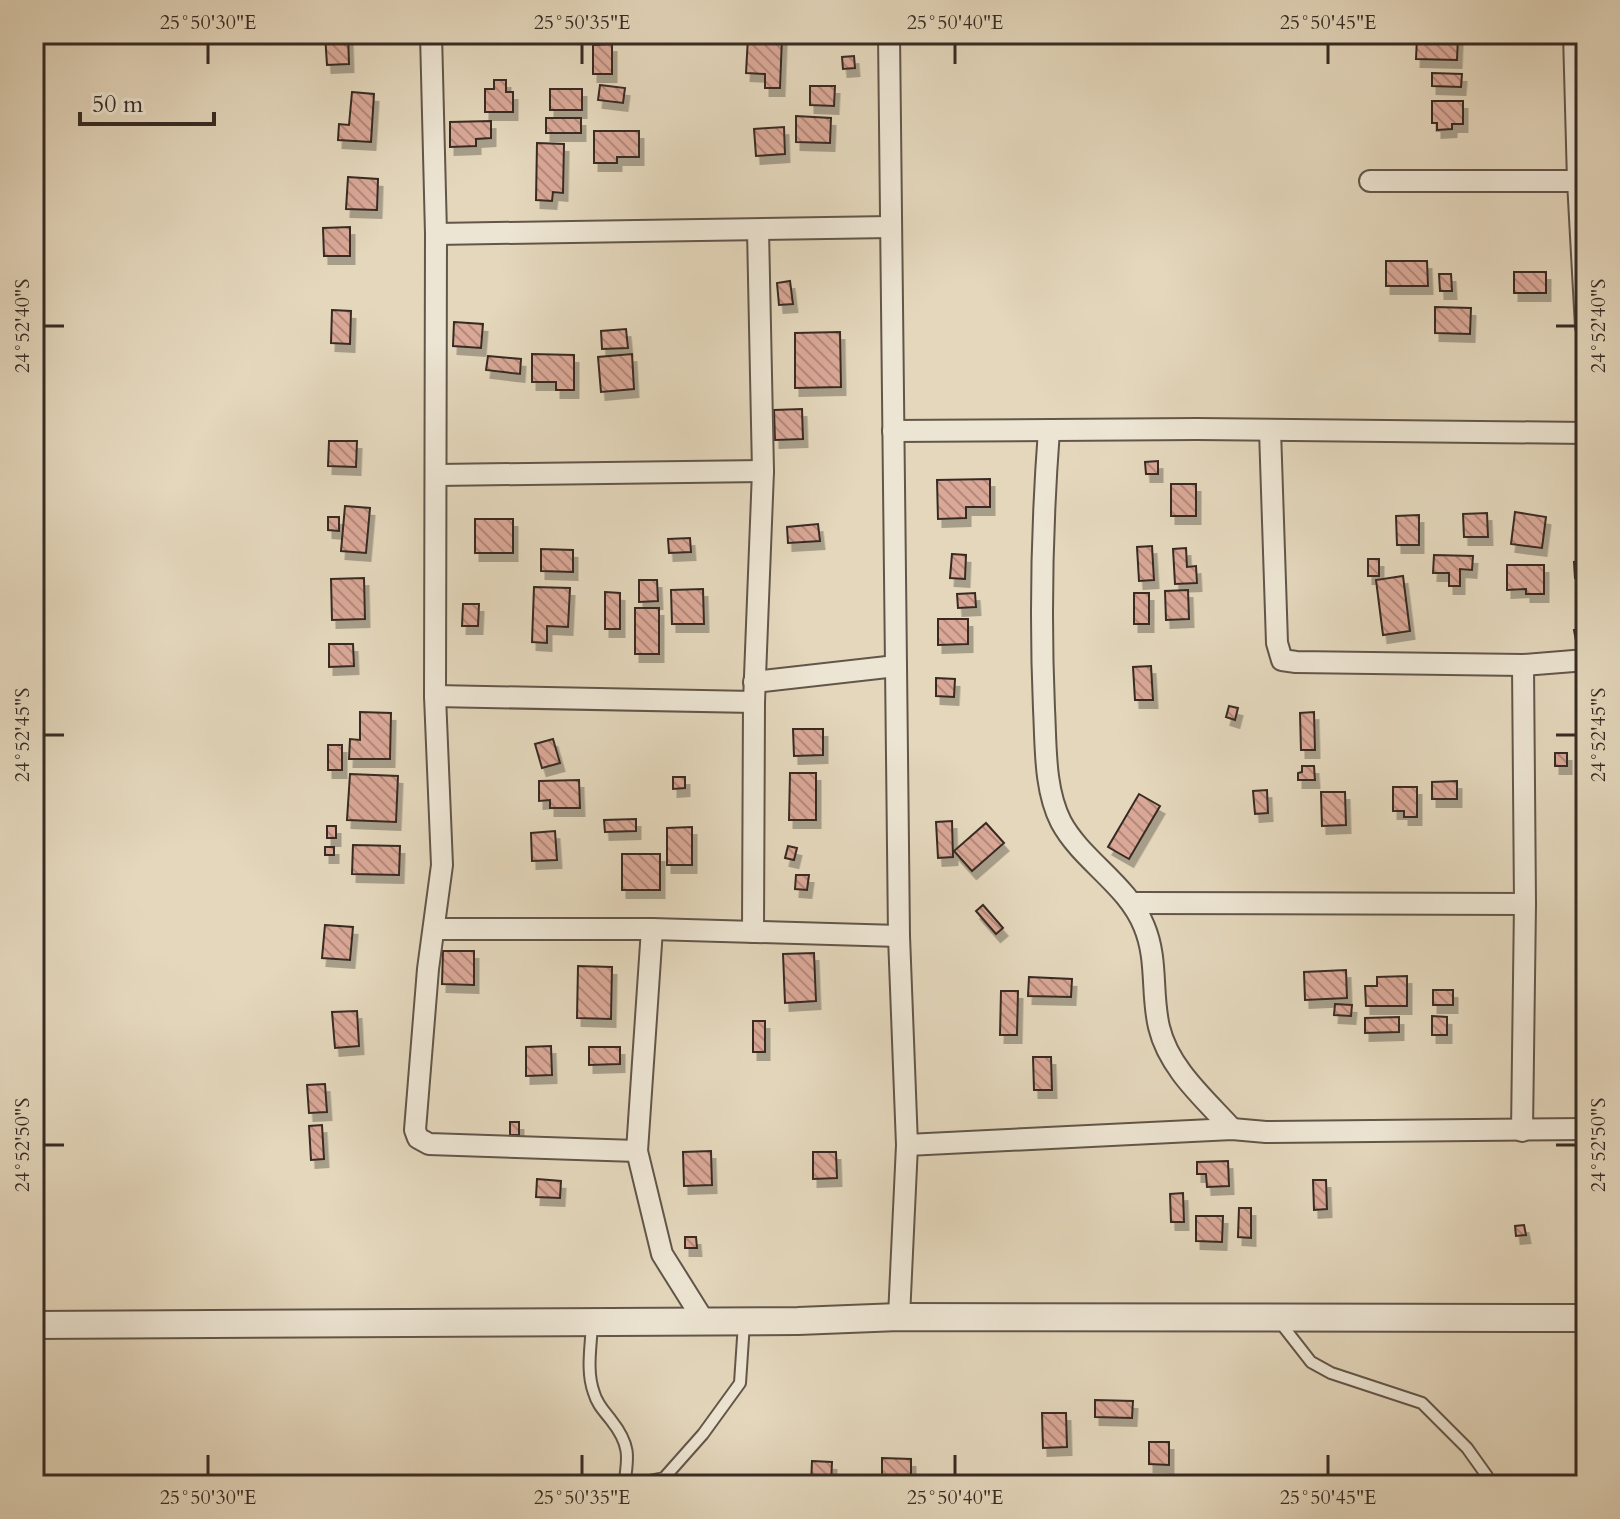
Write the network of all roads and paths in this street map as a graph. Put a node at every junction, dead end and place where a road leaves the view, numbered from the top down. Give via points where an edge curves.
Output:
1 (431, 34) edge
2 (889, 34) edge
3 (1574, 34) edge
4 (1370, 181) dead end
5 (1582, 181) edge
6 (891, 227) junction
7 (758, 230) junction
8 (436, 234) junction
9 (1586, 327) edge
10 (1049, 430) junction
11 (1270, 430) junction
12 (893, 431) junction
13 (1586, 433) edge
14 (763, 471) junction
15 (437, 475) junction
16 (1586, 660) edge
17 (1523, 665) junction
18 (896, 666) junction
19 (754, 692) junction
20 (435, 696) junction
21 (1132, 903) junction
22 (1525, 904) junction
23 (435, 929) junction
24 (652, 929) junction
25 (753, 932) junction
26 (899, 936) junction
27 (1232, 1129) junction
28 (1586, 1129) edge
29 (1522, 1131) junction
30 (907, 1145) junction
31 (637, 1151) junction
32 (899, 1317) junction
33 (1586, 1318) edge
34 (1278, 1320) junction
35 (704, 1321) junction
36 (744, 1321) junction
37 (592, 1322) junction
38 (34, 1325) edge
39 (626, 1485) edge
40 (1489, 1485) edge

1 - 8 street
2 - 6 street
3 - 5 street
4 - 5 street
5 - 9 street
6 - 7 street
6 - 12 street
7 - 8 street
7 - 14 street
8 - 15 street
10 - 11 street
10 - 12 street
10 - 21 street via 1041,621 1050,785 1062,823
11 - 13 street
11 - 17 street via 1277,643 1282,660
12 - 18 street
14 - 15 street
14 - 19 street
15 - 20 street
16 - 17 street
17 - 22 street
18 - 19 street
18 - 26 street
19 - 20 street
19 - 25 street
20 - 23 street via 443,846
21 - 22 street
21 - 27 street via 1151,948 1159,1028 1177,1069
22 - 29 street
23 - 24 street
23 - 31 street via 414,1122 418,1138 429,1144
24 - 25 street
24 - 31 street
25 - 26 street
26 - 30 street
27 - 29 street
27 - 30 street
28 - 29 street
30 - 32 street
31 - 35 street via 662,1254
32 - 34 street
32 - 36 street
33 - 34 street
34 - 40 lane via 1321,1368 1422,1403 1467,1448
35 - 36 street
35 - 37 street
36 - 39 lane via 740,1383 731,1396 664,1478
37 - 38 street
37 - 39 lane via 592,1391 625,1441

